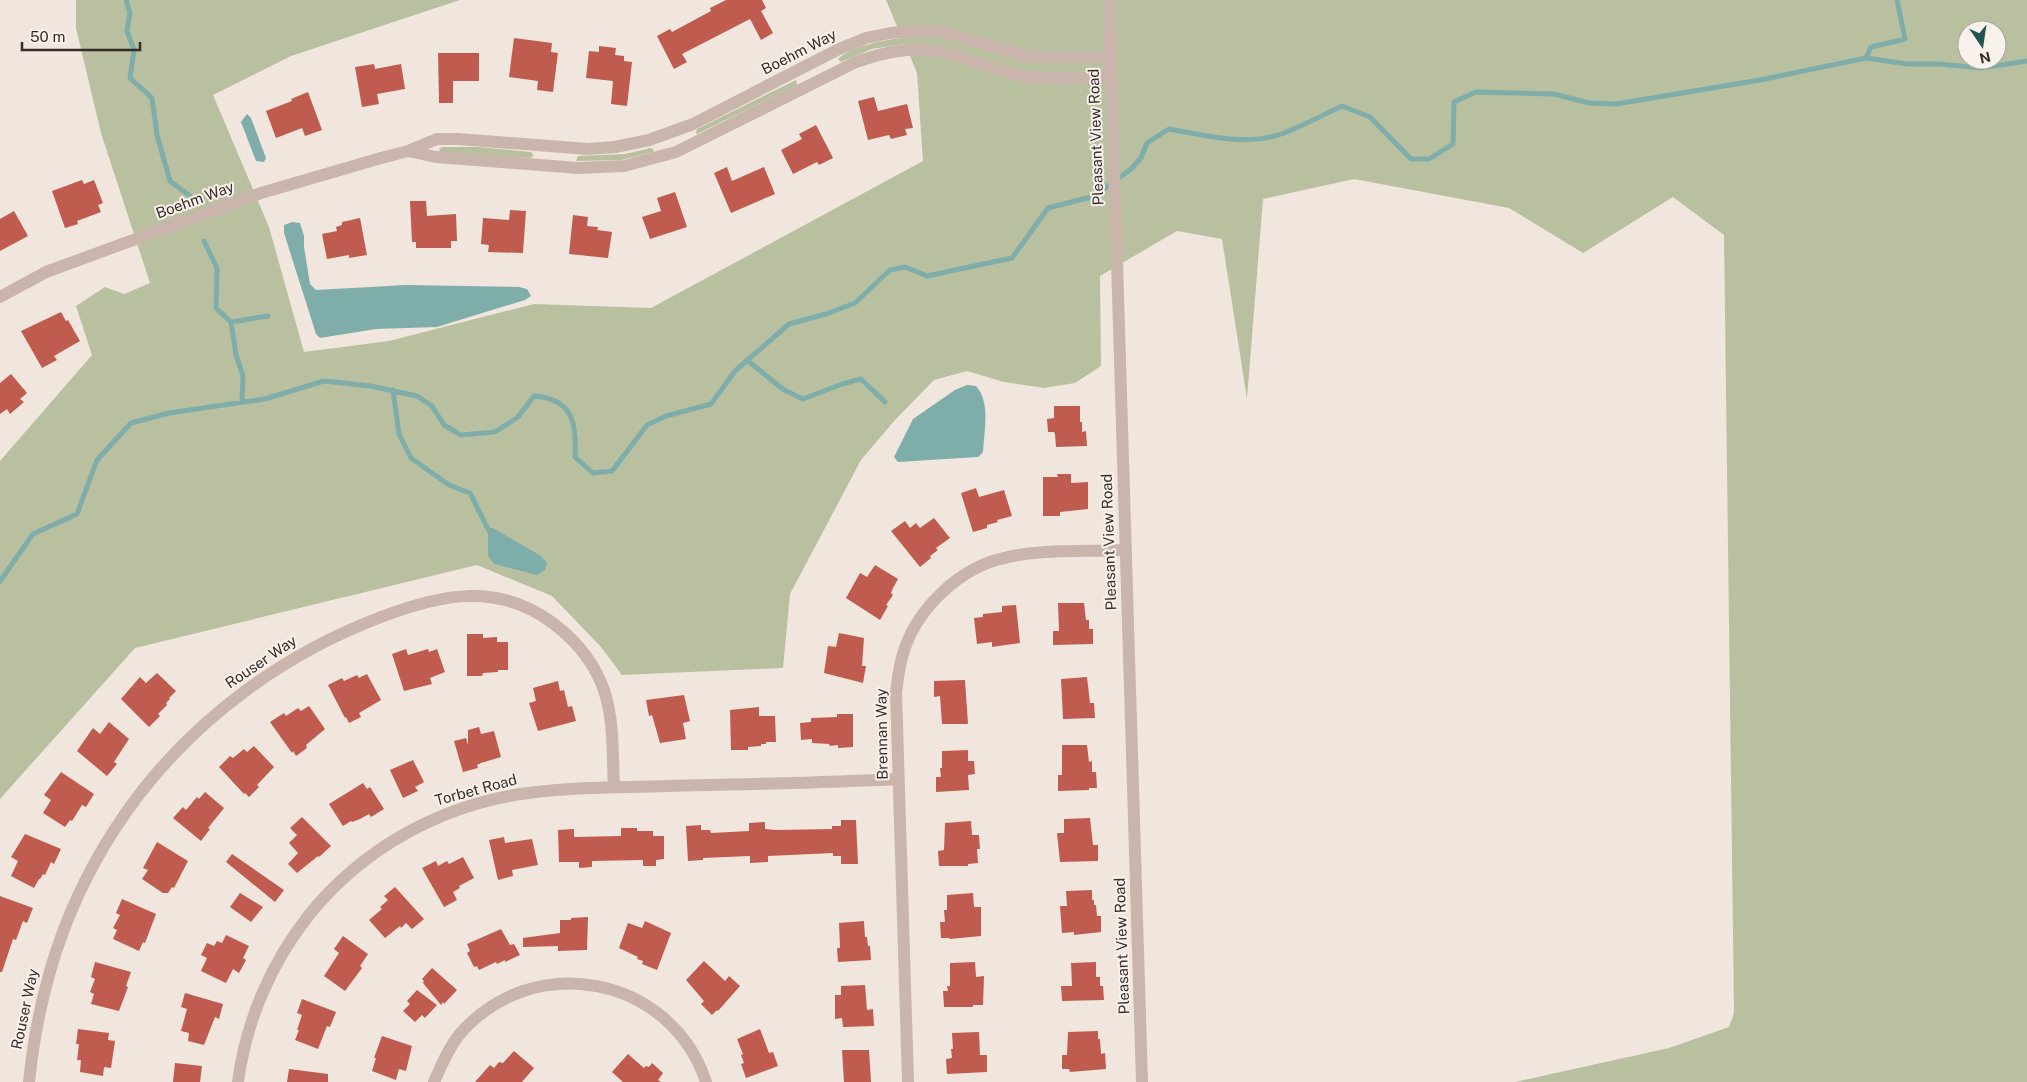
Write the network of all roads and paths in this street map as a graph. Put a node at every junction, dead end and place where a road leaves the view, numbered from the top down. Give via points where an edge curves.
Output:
1 (1108, 0) edge
2 (945, 33) junction
3 (941, 52) junction
4 (1110, 58) junction
5 (1110, 77) junction
6 (676, 131) junction
7 (688, 146) junction
8 (560, 147) junction
9 (408, 151) junction
10 (562, 166) junction
11 (0, 297) edge
12 (1125, 550) junction
13 (898, 779) junction
14 (614, 787) junction
15 (29, 1082) edge
16 (238, 1082) edge
17 (434, 1082) edge
18 (706, 1082) edge
19 (908, 1082) edge
20 (1142, 1082) edge

1 - 4 street, Pleasant View Road
2 - 3 street
2 - 4 street, Boehm Way via 1028,57
2 - 6 street, Boehm Way via 914,31 866,38 839,48
3 - 5 street, Boehm Way via 1019,75
3 - 7 street, Boehm Way via 913,48 878,54 856,62
4 - 5 street, Pleasant View Road
5 - 12 street, Pleasant View Road
6 - 7 street
6 - 8 street, Boehm Way via 615,147
7 - 10 street, Boehm Way via 624,166
8 - 9 street, Boehm Way via 437,139
8 - 10 street
9 - 10 street, Boehm Way via 436,157
9 - 11 street, Boehm Way via 262,193 46,272
12 - 13 street, Brennan Way via 1049,552 996,560 974,569 939,595 912,634 898,673
12 - 20 street, Pleasant View Road
13 - 14 street, Torbet Road
13 - 19 street, Brennan Way
14 - 15 street, Rouser Way via 611,727 600,680 576,643 541,614 518,603 489,596 459,595 435,599 361,625 306,651 228,704 196,732 155,776 114,830 70,910 54,955 41,1000
14 - 16 street, Torbet Road via 528,793 477,804 432,819 370,856 321,900 280,957 255,1011
17 - 18 street via 458,1036 479,1016 506,998 562,983 590,984 620,991 645,1003 685,1040 701,1066

